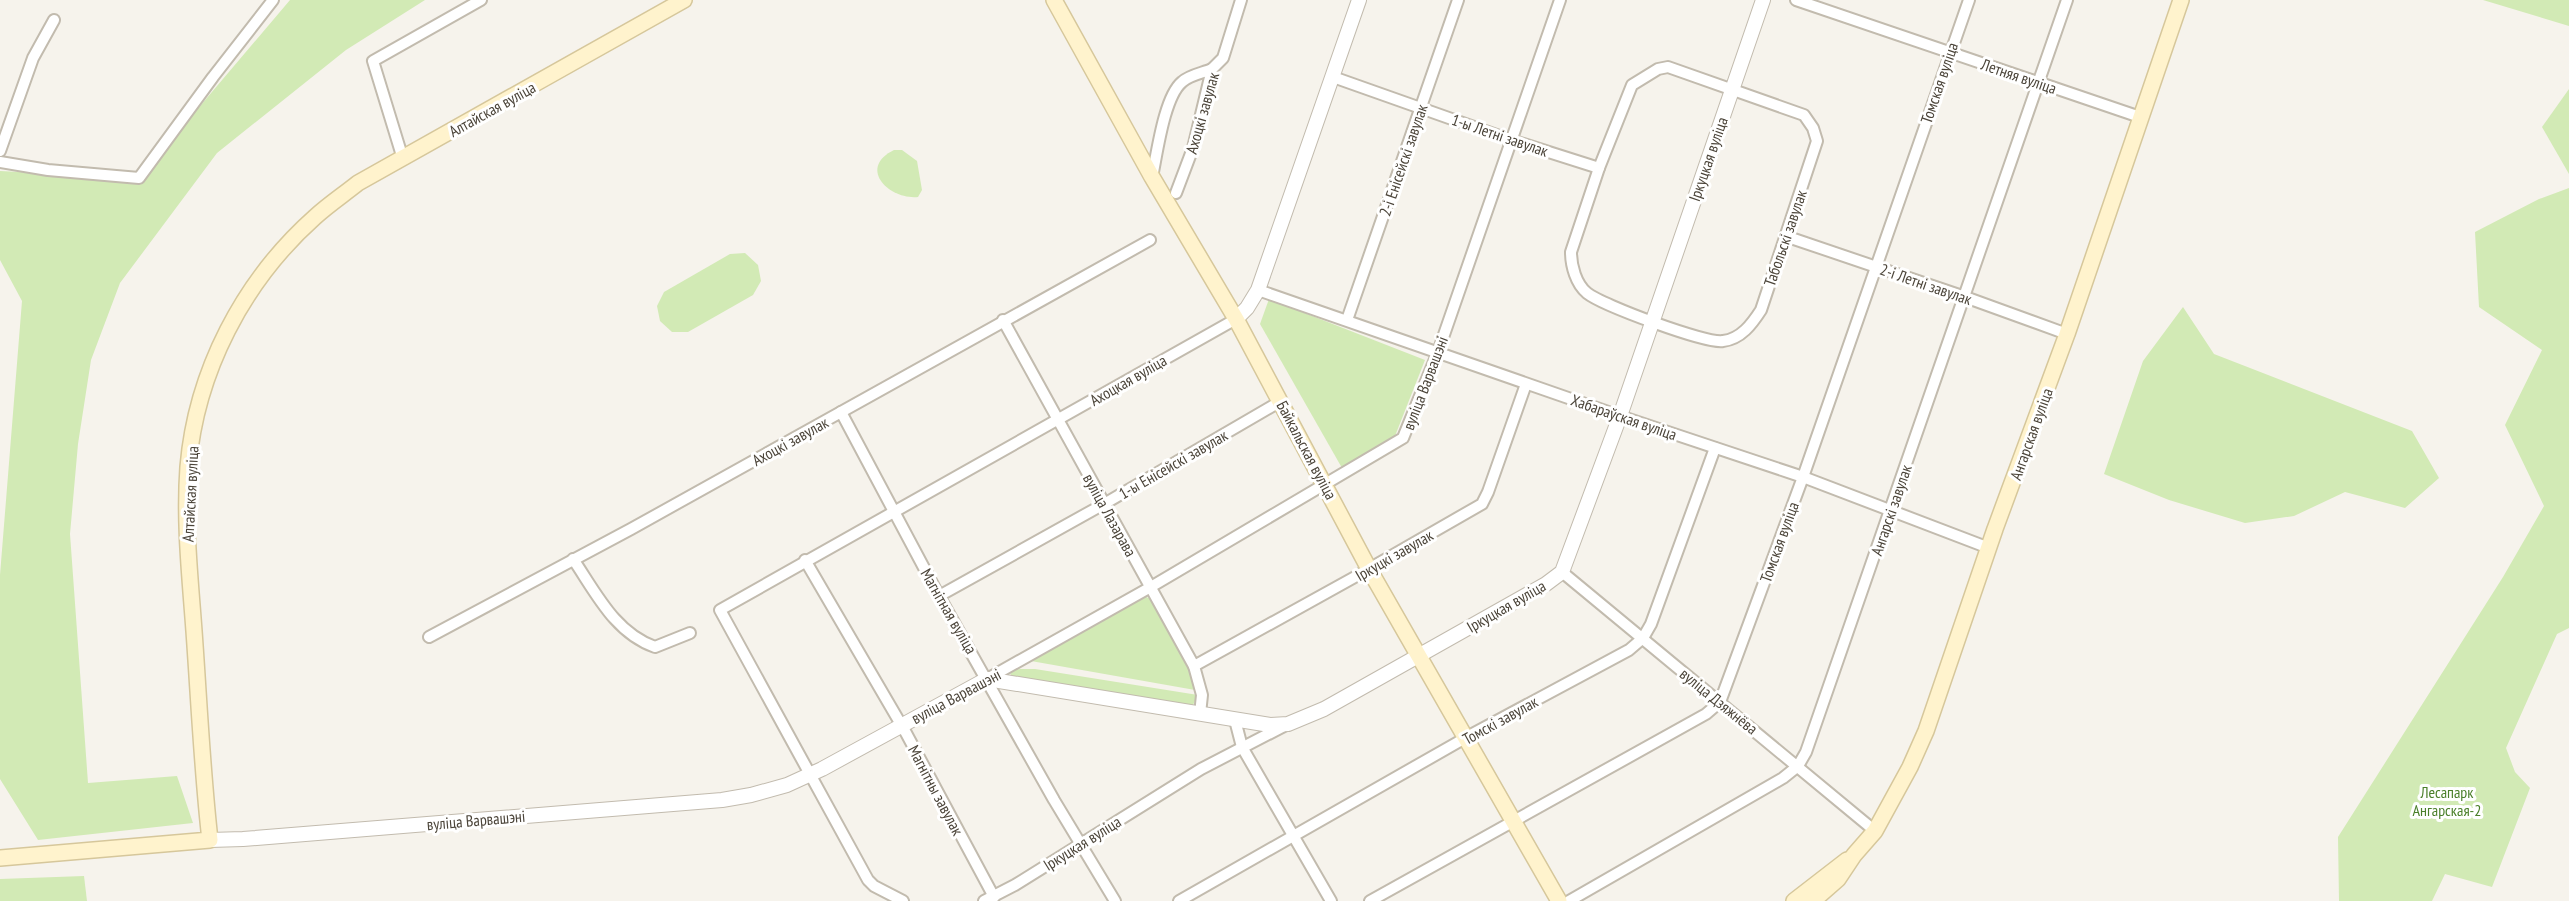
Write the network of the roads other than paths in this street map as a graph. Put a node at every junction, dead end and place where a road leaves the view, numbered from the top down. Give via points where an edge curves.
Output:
1 (273, 0) edge
2 (482, 0) edge
3 (684, 0) edge
4 (1054, 0) edge
5 (1241, 0) edge
6 (1359, 0) edge
7 (1458, 0) edge
8 (1560, 0) edge
9 (1763, 0) edge
10 (1796, 0) edge
11 (1968, 0) edge
12 (2067, 0) edge
13 (2181, 0) edge
14 (54, 20) dead end
15 (1950, 52) junction
16 (1212, 69) junction
17 (1333, 77) junction
18 (2038, 82) junction
19 (1732, 90) junction
20 (1422, 108) junction
21 (2140, 117) junction
22 (1511, 140) junction
23 (0, 152) edge
24 (403, 159) junction
25 (0, 162) edge
26 (1599, 168) junction
27 (1152, 177) junction
28 (1176, 193) dead end
29 (1785, 236) junction
30 (1150, 240) dead end
31 (1875, 266) junction
32 (1258, 290) junction
33 (1965, 297) junction
34 (1236, 319) junction
35 (1004, 320) junction
36 (1347, 320) junction
37 (1652, 321) junction
38 (2067, 334) junction
39 (1438, 352) junction
40 (1526, 384) junction
41 (1281, 401) junction
42 (841, 412) junction
43 (1620, 416) junction
44 (1058, 420) junction
45 (1715, 448) junction
46 (1803, 477) junction
47 (1326, 485) junction
48 (1104, 504) junction
49 (1892, 510) junction
50 (893, 511) junction
51 (1989, 548) junction
52 (573, 559) junction
53 (804, 560) junction
54 (1369, 568) junction
55 (1562, 572) junction
56 (1149, 588) junction
57 (939, 596) junction
58 (690, 633) dead end
59 (429, 637) dead end
60 (1643, 638) junction
61 (1419, 656) junction
62 (1194, 666) junction
63 (987, 679) junction
64 (1720, 702) junction
65 (1200, 714) junction
66 (1235, 720) junction
67 (1288, 724) junction
68 (900, 725) junction
69 (1467, 737) junction
70 (1242, 747) junction
71 (1798, 766) junction
72 (811, 775) junction
73 (1513, 821) junction
74 (1875, 831) junction
75 (1294, 836) junction
76 (210, 840) junction
77 (1082, 844) junction
78 (1854, 855) junction
79 (0, 858) edge
80 (989, 899) edge
81 (903, 901) edge
82 (1115, 901) edge
83 (1179, 901) edge
84 (1331, 901) edge
85 (1370, 901) edge
86 (1559, 901) edge
87 (1569, 901) edge
88 (1794, 901) edge
89 (1813, 901) edge

1 - 25 street via 139,178
2 - 24 street via 373,61
3 - 24 main road, Алтайская вуліца
4 - 27 main road, Байкальская вуліца
5 - 16 street, Ахоцкі завулак via 1223,58
6 - 17 street, Ахоцкая вуліца
7 - 20 street, 2-і Енісейскі завулак
8 - 22 street, вуліца Варвашэні
9 - 19 street, Іркуцкая вуліца
10 - 15 street, Летняя вуліца
11 - 15 street, Томская вуліца
12 - 18 street, Ангарскі завулак
13 - 21 main road, Ангарская вуліца
14 - 23 street via 33,58
15 - 18 street, Летняя вуліца
15 - 31 street, Томская вуліца
16 - 27 street via 1182,82 1175,90
16 - 28 street, Ахоцкі завулак via 1193,148
17 - 20 street, 1-ы Летні завулак
17 - 32 street, Ахоцкая вуліца
18 - 21 street, Летняя вуліца
18 - 33 street, Ангарскі завулак
19 - 26 street, Табольскі завулак via 1668,67 1641,77 1632,85
19 - 29 street, Табольскі завулак via 1804,115 1813,128 1817,141
19 - 37 street, Іркуцкая вуліца
20 - 22 street, 1-ы Летні завулак
20 - 36 street, 2-і Енісейскі завулак
21 - 38 main road, Ангарская вуліца
22 - 26 street, 1-ы Летні завулак
22 - 39 street, вуліца Варвашэні
24 - 76 main road, Алтайская вуліца via 358,183 315,217 261,275 234,316 204,389 188,467 187,522
26 - 37 street, Табольскі завулак via 1570,267 1587,293
27 - 34 main road, Байкальская вуліца
29 - 31 street, 2-і Летні завулак
29 - 37 street, Табольскі завулак via 1761,310 1741,334 1713,341
30 - 35 street, Ахоцкі завулак
31 - 33 street, 2-і Летні завулак
31 - 46 street, Томская вуліца
32 - 34 street, Ахоцкая вуліца
32 - 36 street, Хабараўская вуліца
33 - 38 street, 2-і Летні завулак
33 - 49 street, Ангарскі завулак
34 - 41 main road, Байкальская вуліца
34 - 44 street, Ахоцкая вуліца
35 - 42 street, Ахоцкі завулак
35 - 44 street, вуліца Лазарава
36 - 39 street, Хабараўская вуліца
37 - 43 street, Іркуцкая вуліца
38 - 51 main road, Ангарская вуліца
39 - 40 street, Хабараўская вуліца
39 - 47 street, вуліца Варвашэні via 1403,438
40 - 43 street, Хабараўская вуліца
40 - 54 street, Іркуцкі завулак via 1482,504
41 - 47 main road, Байкальская вуліца
41 - 48 street, 1-ы Енісейскі завулак
42 - 50 street, Магнітная вуліца
42 - 52 street, Ахоцкі завулак
43 - 45 street, Хабараўская вуліца
43 - 55 street, Іркуцкая вуліца
44 - 48 street, вуліца Лазарава
44 - 50 street, Ахоцкая вуліца
45 - 46 street, Хабараўская вуліца
45 - 60 street
46 - 49 street, Хабараўская вуліца
46 - 64 street, Томская вуліца
47 - 54 main road, Байкальская вуліца
47 - 56 street, вуліца Варвашэні
48 - 56 street, вуліца Лазарава
48 - 57 street, 1-ы Енісейскі завулак
49 - 51 street, Хабараўская вуліца
49 - 71 street, Ангарскі завулак
50 - 53 street, Ахоцкая вуліца
50 - 57 street, Магнітная вуліца
51 - 74 main road, Ангарская вуліца via 1926,731
52 - 58 street via 618,626 644,643 655,647
52 - 59 street, Ахоцкі завулак
53 - 68 street, Магнітны завулак
53 - 72 street, Ахоцкая вуліца via 720,610
54 - 61 main road, Байкальская вуліца
54 - 62 street, Іркуцкі завулак
55 - 60 street, вуліца Дзяжнёва
55 - 61 street, Іркуцкая вуліца
56 - 62 street, вуліца Лазарава
56 - 63 street, вуліца Варвашэні
57 - 63 street, Магнітная вуліца
60 - 64 street, вуліца Дзяжнёва
60 - 69 street, Томскі завулак via 1629,650
61 - 67 street, Іркуцкая вуліца via 1324,709
61 - 69 main road, Байкальская вуліца
62 - 65 street, вуліца Лазарава via 1202,695
63 - 65 street
63 - 68 street, вуліца Варвашэні
63 - 77 street, Магнітная вуліца
64 - 71 street, вуліца Дзяжнёва
64 - 73 street via 1706,714
65 - 66 street
66 - 67 street
66 - 70 street
67 - 70 street, Іркуцкая вуліца
68 - 72 street, вуліца Варвашэні
68 - 80 street, Магнітны завулак
69 - 73 main road, Байкальская вуліца
69 - 75 street, Томскі завулак
70 - 75 street
70 - 77 street, Іркуцкая вуліца
71 - 74 street, вуліца Дзяжнёва
71 - 87 street, Ангарскі завулак
72 - 76 street, вуліца Варвашэні via 767,791 722,800
72 - 81 street via 868,880
73 - 85 street
73 - 86 main road, Байкальская вуліца
74 - 78 main road, Ангарская вуліца
75 - 83 street, Томскі завулак
75 - 84 street
76 - 79 main road, вуліца Варвашэні
77 - 80 street, Іркуцкая вуліца
77 - 82 street, Магнітная вуліца
78 - 88 main road, Ангарская вуліца
78 - 89 main road, Ангарская вуліца via 1838,879

